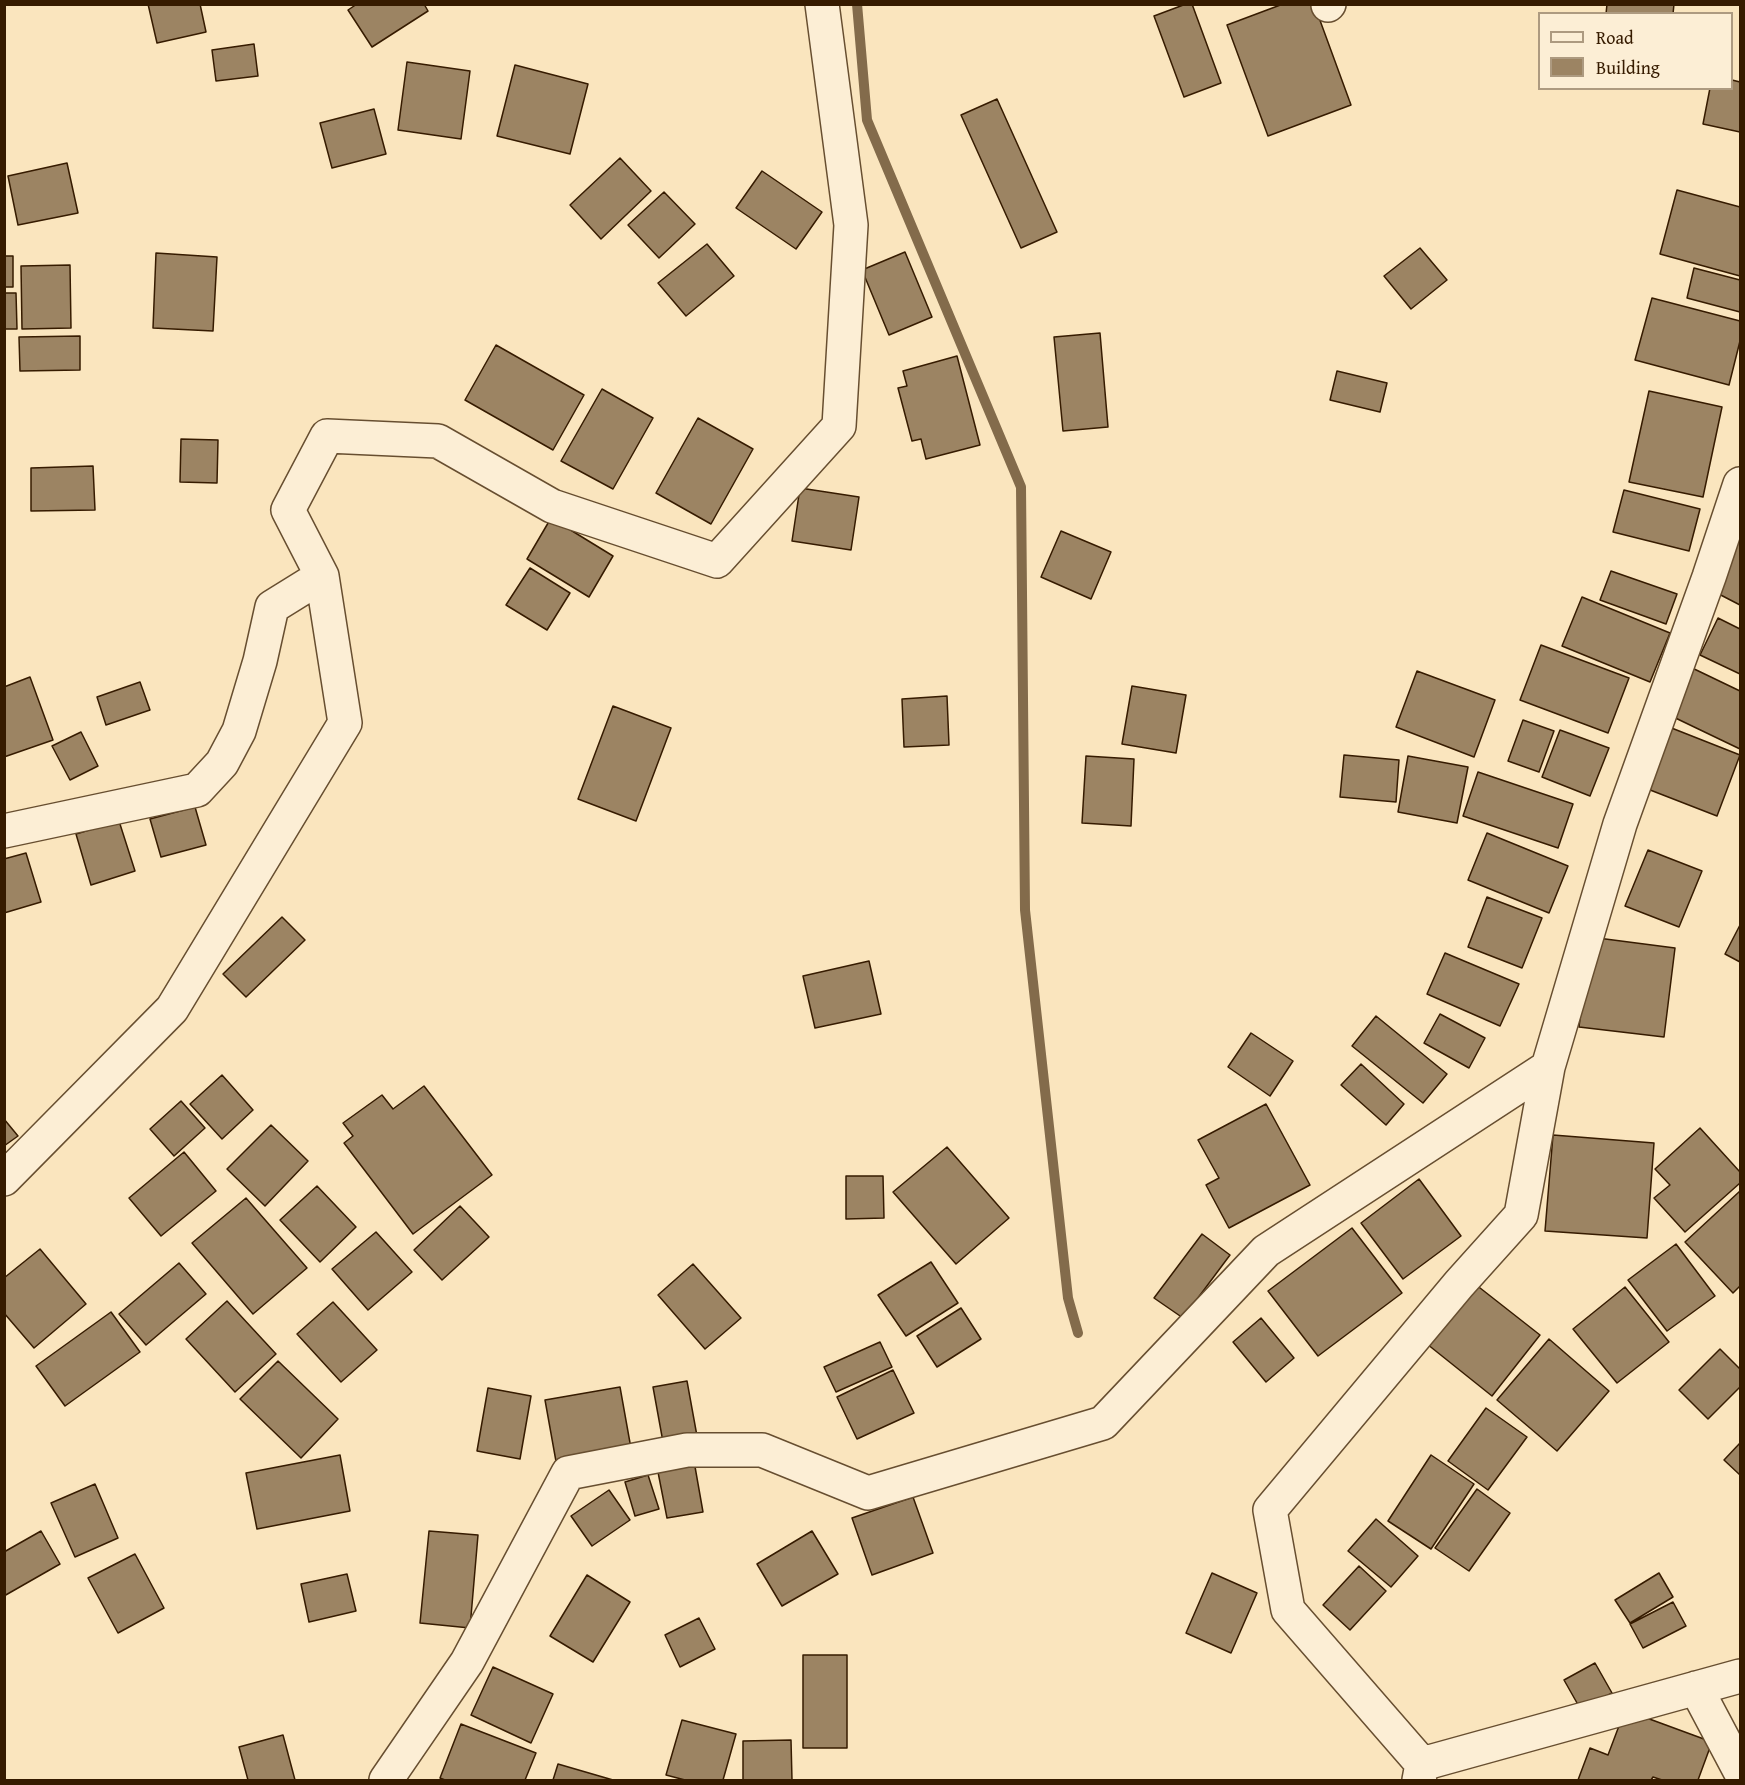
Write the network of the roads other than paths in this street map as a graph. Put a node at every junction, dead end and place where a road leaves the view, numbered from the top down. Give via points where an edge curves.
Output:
1 (822, 4) edge
2 (1740, 484) edge
3 (322, 576) junction
4 (4, 831) edge
5 (1548, 1067) junction
6 (4, 1179) edge
7 (1740, 1676) edge
8 (1696, 1688) junction
9 (1740, 1771) edge
10 (1420, 1772) edge
11 (386, 1780) edge

1 - 3 street via 851,225 840,426 717,561 552,506 438,441 327,436 288,510
2 - 5 street via 1620,824
3 - 4 street via 272,607 239,731 222,763 197,790
3 - 6 street via 345,723 172,1009
5 - 10 street via 1521,1215 1270,1510 1288,1610
5 - 11 street via 1266,1251 1103,1423 868,1492 762,1450 687,1450 568,1473 467,1662
7 - 8 street
8 - 9 street
8 - 10 street

